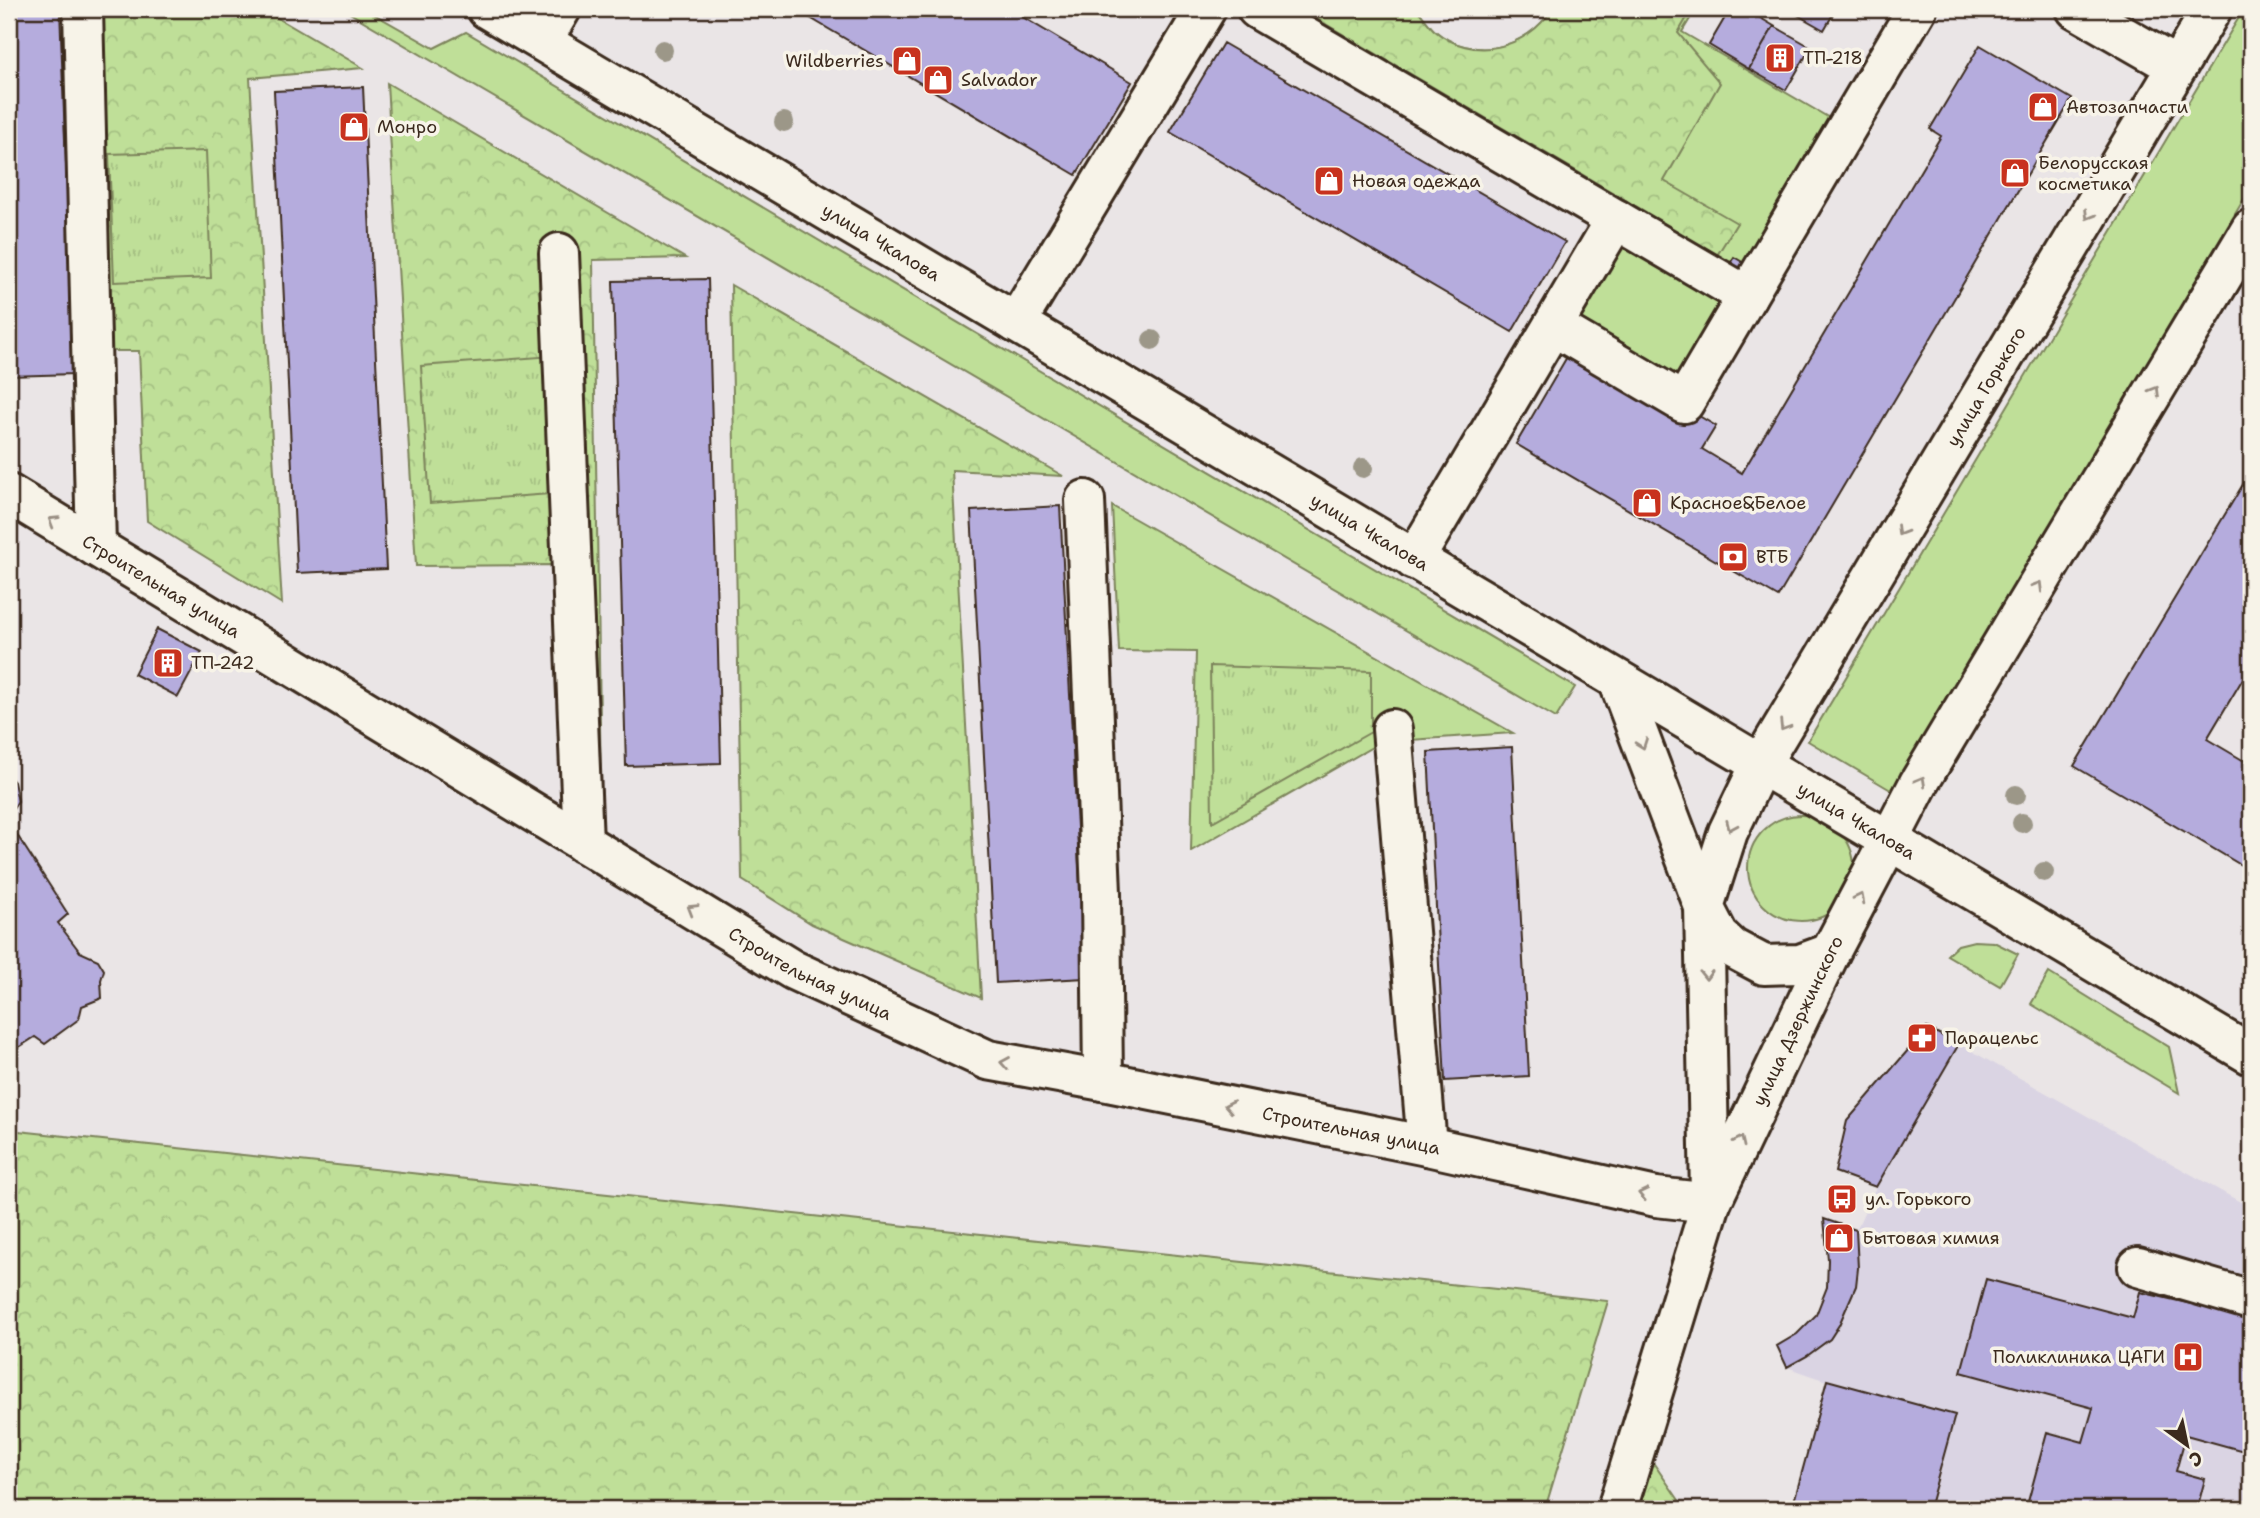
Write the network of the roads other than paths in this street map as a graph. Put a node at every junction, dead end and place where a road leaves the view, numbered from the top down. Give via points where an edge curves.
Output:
1 (83, 9) edge
2 (487, 9) edge
3 (561, 9) edge
4 (1206, 9) edge
5 (1257, 9) edge
6 (1917, 9) edge
7 (2076, 9) edge
8 (2212, 9) edge
9 (542, 41) junction
10 (2177, 67) junction
11 (1616, 219) junction
12 (2251, 229) edge
13 (559, 253) dead end
14 (1747, 296) junction
15 (1016, 323) junction
16 (1553, 326) junction
17 (9, 494) edge
18 (1086, 500) dead end
19 (96, 547) junction
20 (1415, 561) junction
21 (1618, 680) junction
22 (1392, 729) dead end
23 (1760, 765) junction
24 (1889, 841) junction
25 (583, 843) junction
26 (1704, 907) junction
27 (1830, 953) junction
28 (2251, 1055) edge
29 (1103, 1081) junction
30 (1427, 1146) junction
31 (1711, 1203) junction
32 (2138, 1267) dead end
33 (2251, 1300) edge
34 (1617, 1509) edge

1 - 19 main road
2 - 9 main road, улица Чкалова
3 - 9 main road
4 - 15 main road
5 - 11 main road
6 - 14 main road
7 - 10 main road
8 - 10 main road, улица Горького
9 - 15 main road, улица Чкалова
10 -> 23 main road, улица Горького
11 - 14 main road
11 - 16 main road
24 -> 12 main road via 1919,783
13 - 25 main road
14 - 16 main road via 1684,403
15 - 20 main road, улица Чкалова
16 - 20 main road
19 -> 17 main road, Строительная улица
18 - 29 main road
19 - 25 main road, Строительная улица
20 - 21 main road, улица Чкалова
21 - 23 main road, улица Чкалова
21 -> 26 main road, улица Дзержинского
22 - 30 main road
23 - 24 main road, улица Чкалова
23 -> 26 main road, улица Дзержинского via 1728,832
27 -> 24 main road, улица Дзержинского
24 - 28 main road, улица Чкалова
29 -> 25 main road, Строительная улица via 988,1060 793,970
26 - 27 main road via 1719,936 1764,965 1800,964
26 -> 31 main road, улица Дзержинского
31 -> 27 main road, улица Дзержинского
30 -> 29 main road, Строительная улица
31 -> 30 main road, Строительная улица via 1656,1197
31 - 34 main road, улица Дзержинского
32 - 33 main road

